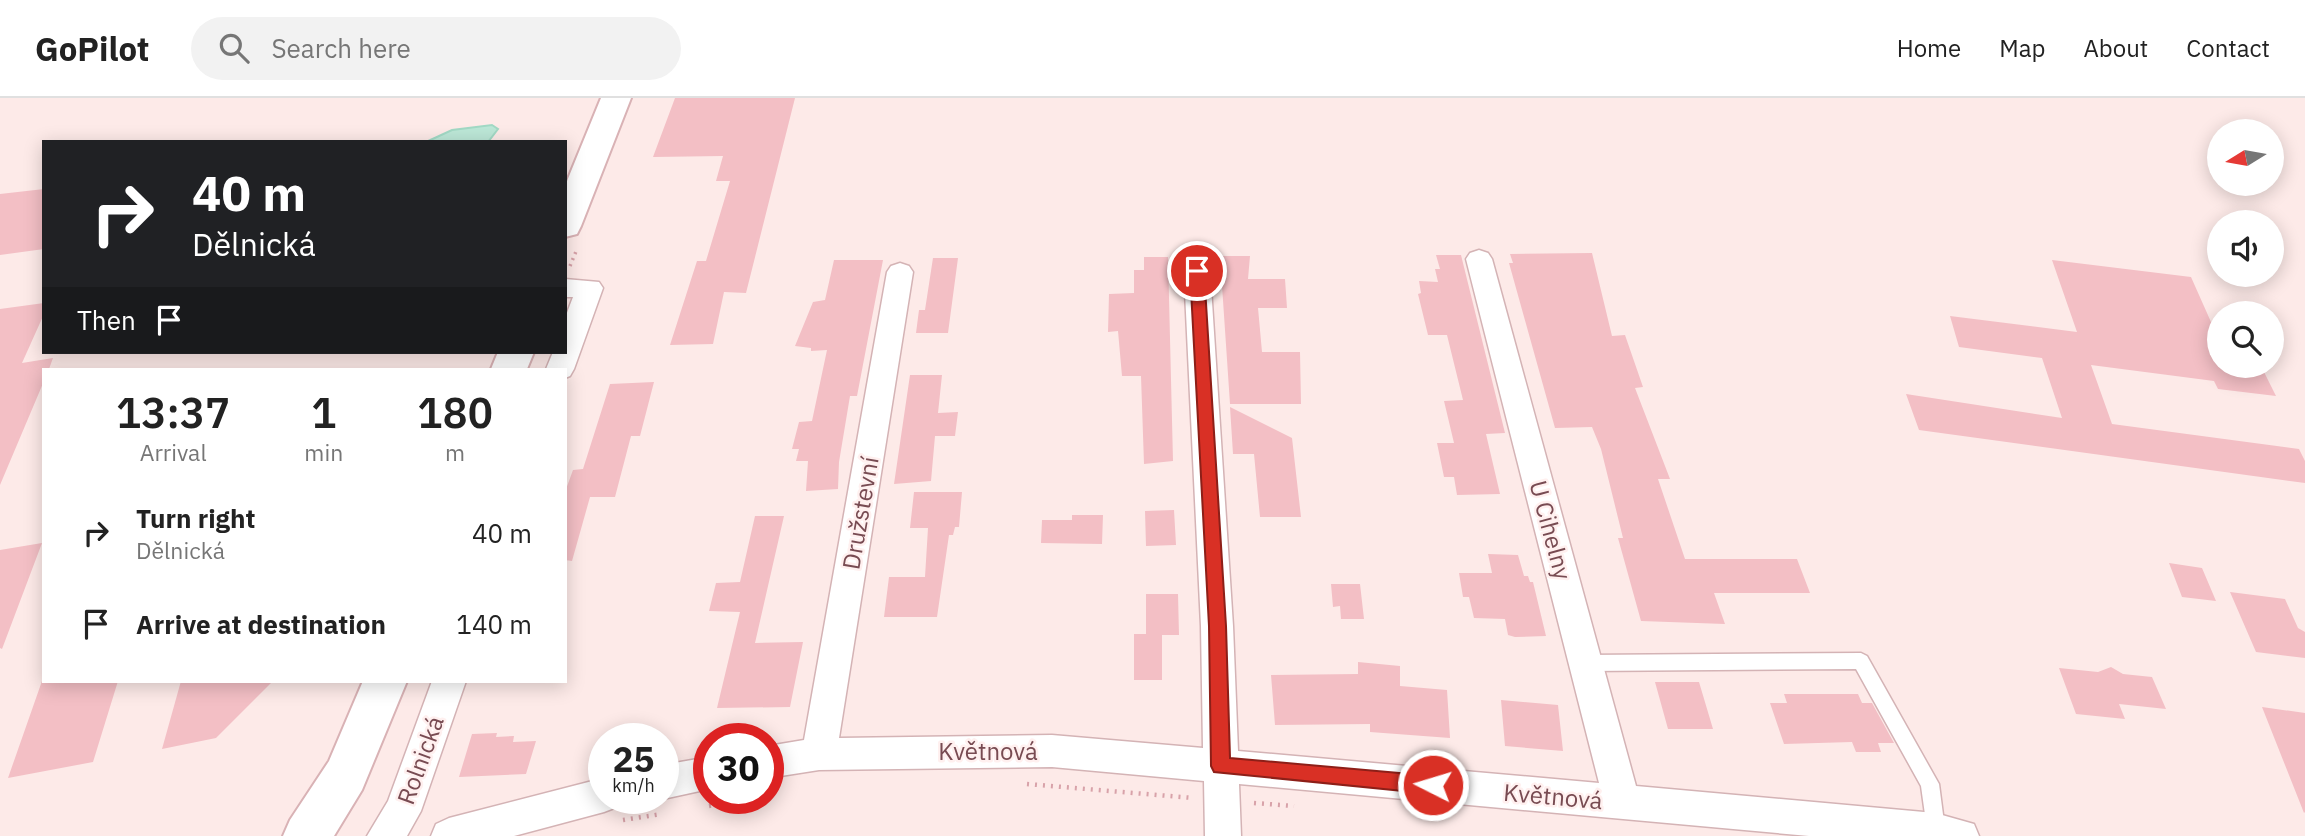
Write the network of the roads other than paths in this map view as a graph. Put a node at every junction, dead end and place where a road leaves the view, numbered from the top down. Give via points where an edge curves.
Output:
1 (616, 98) edge
2 (567, 221) edge
3 (1479, 258) dead end
4 (1197, 271) dead end
5 (900, 272) dead end
6 (567, 288) edge
7 (567, 352) edge
8 (1586, 663) junction
9 (384, 683) edge
10 (448, 683) edge
11 (819, 754) junction
12 (784, 759) edge
13 (1221, 783) junction
14 (1622, 802) junction
15 (588, 812) edge
16 (319, 833) edge
17 (1948, 833) edge
18 (384, 836) edge
19 (449, 836) edge
20 (1223, 836) edge

1 - 2 main road
3 - 8 street, U Cihelny
4 - 13 street
5 - 11 street, Družstevní
6 - 7 street via 590,288
8 - 14 street, U Cihelny
8 - 17 lane via 1861,661 1930,784
9 - 16 main road
10 - 18 street, Rolnická via 403,811
11 - 12 street, Květnová
11 - 13 street, Květnová via 1052,751
13 - 14 street, Květnová
13 - 20 street
14 - 17 street, Květnová
15 - 19 street

